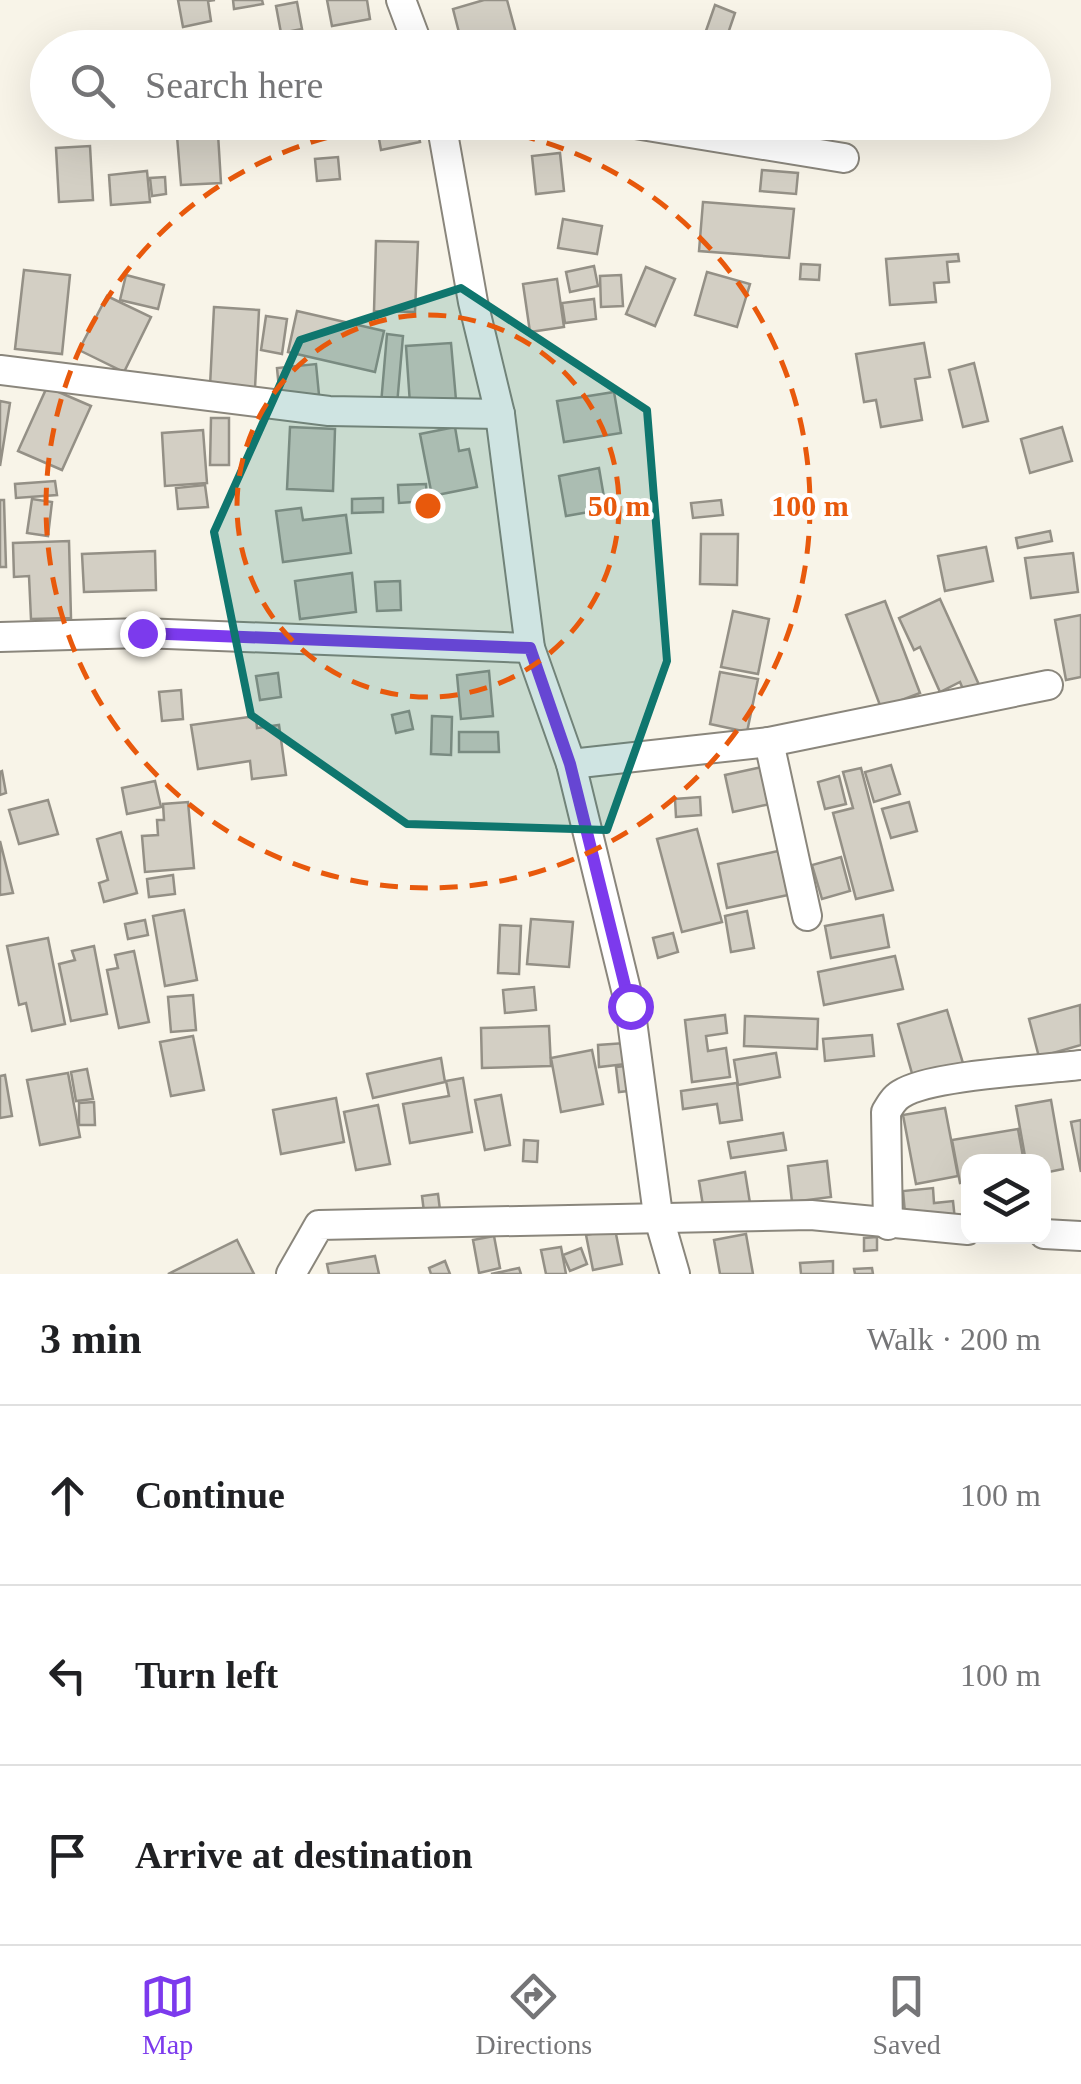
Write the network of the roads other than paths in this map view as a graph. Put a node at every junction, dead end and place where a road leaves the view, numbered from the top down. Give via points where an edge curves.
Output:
1 (401, 0) edge
2 (412, 30) edge
3 (444, 140) edge
4 (734, 140) edge
5 (844, 158) dead end
6 (0, 370) edge
7 (500, 414) junction
8 (0, 637) edge
9 (530, 648) junction
10 (1048, 684) dead end
11 (769, 742) junction
12 (570, 764) junction
13 (807, 916) dead end
14 (1081, 1066) edge
15 (658, 1215) junction
16 (888, 1225) junction
17 (961, 1230) edge
18 (1051, 1234) edge
19 (1081, 1236) edge
20 (291, 1274) edge
21 (675, 1274) edge

1 - 2 street
3 - 7 street
4 - 5 street
6 - 7 street via 329,411
7 - 9 street
8 - 9 street via 142,633
9 - 12 street
10 - 11 street
11 - 12 street
11 - 13 street
12 - 15 street via 630,1006
14 - 16 street via 946,1082 893,1100 886,1112
15 - 16 street via 811,1215
15 - 20 street via 318,1225
15 - 21 street
16 - 17 street
18 - 19 street

